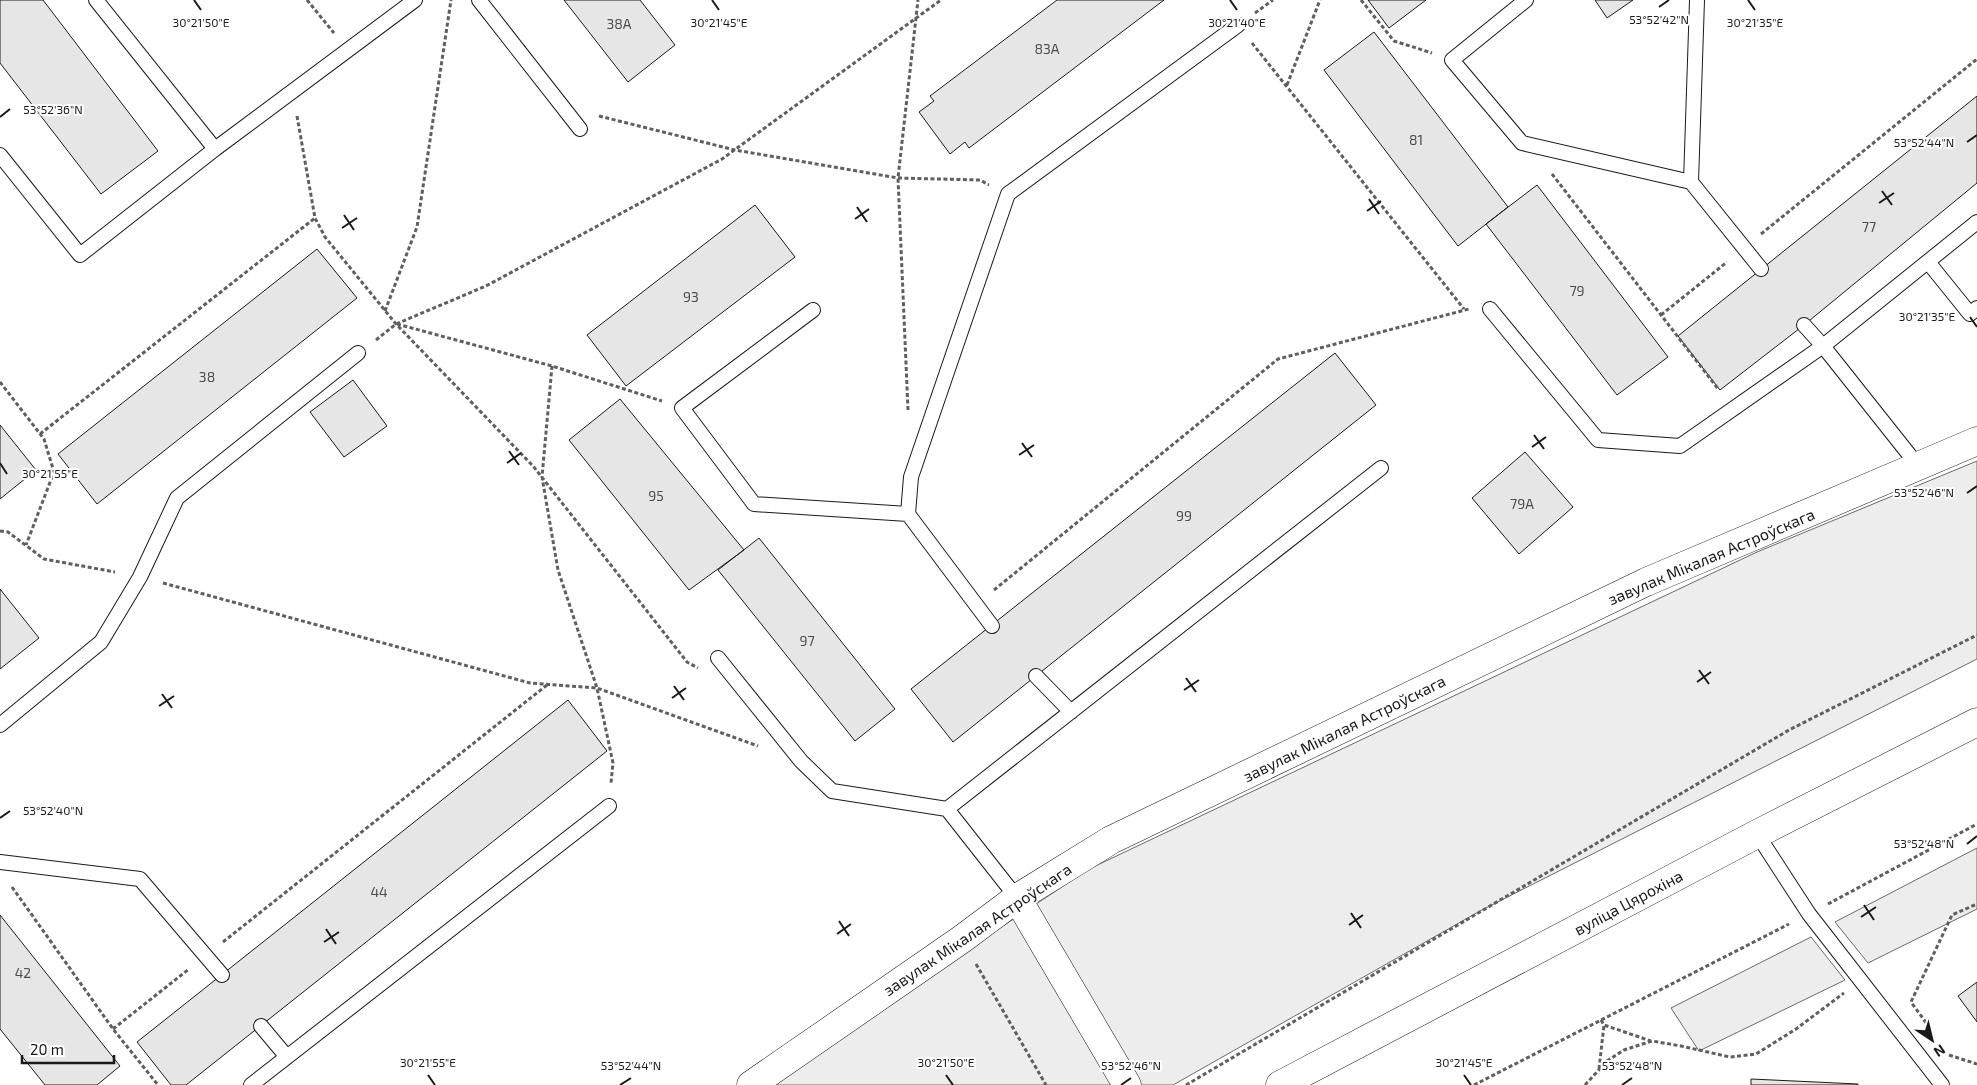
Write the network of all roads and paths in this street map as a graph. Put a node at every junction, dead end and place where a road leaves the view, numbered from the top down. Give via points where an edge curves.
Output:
1 (96, 0) edge
2 (307, 0) edge
3 (414, 0) edge
4 (451, 0) edge
5 (478, 0) edge
6 (918, 0) edge
7 (941, 0) edge
8 (1320, 0) edge
9 (1361, 0) edge
10 (1526, 0) edge
11 (1697, 0) edge
12 (916, 18) junction
13 (1238, 25) joint
14 (346, 50) junction
15 (1977, 58) edge
16 (1452, 60) junction
17 (1286, 86) junction
18 (292, 91) junction
19 (580, 129) joint
20 (1530, 145) junction
21 (215, 149) junction
22 (735, 150) junction
23 (0, 155) edge
24 (898, 178) junction
25 (1691, 182) junction
26 (1008, 194) junction
27 (315, 218) junction
28 (1977, 222) edge
29 (1744, 248) junction
30 (1928, 262) junction
31 (1761, 269) dead end
32 (1977, 308) edge
33 (1464, 309) junction
34 (1490, 309) joint
35 (813, 310) dead end
36 (385, 311) junction
37 (1661, 315) junction
38 (396, 324) junction
39 (1804, 325) dead end
40 (1823, 346) junction
41 (358, 354) joint
42 (552, 366) junction
43 (0, 382) edge
44 (682, 408) junction
45 (1734, 408) junction
46 (908, 417) dead end
47 (40, 434) junction
48 (1977, 441) edge
49 (1919, 467) junction
50 (1381, 468) dead end
51 (542, 477) junction
52 (908, 514) junction
53 (0, 531) edge
54 (26, 545) junction
55 (140, 577) junction
56 (976, 604) junction
57 (992, 626) dead end
58 (1977, 635) edge
59 (718, 658) dead end
60 (731, 674) junction
61 (1036, 676) dead end
62 (548, 684) junction
63 (598, 688) junction
64 (1071, 712) junction
65 (1977, 722) edge
66 (0, 724) edge
67 (801, 761) junction
68 (609, 806) joint
69 (947, 809) junction
70 (1977, 824) edge
71 (1757, 834) junction
72 (0, 862) edge
73 (11, 886) dead end
74 (1017, 898) junction
75 (1977, 904) edge
76 (1809, 914) junction
77 (962, 939) junction
78 (206, 956) junction
79 (222, 975) dead end
80 (1861, 980) junction
81 (1601, 1020) junction
82 (1604, 1025) junction
83 (261, 1026) dead end
84 (113, 1029) junction
85 (1933, 1033) dead end
86 (1652, 1041) junction
87 (1944, 1048) dead end
88 (287, 1056) junction
89 (1977, 1064) edge
90 (1599, 1070) junction
91 (158, 1085) edge
92 (250, 1085) edge
93 (751, 1085) edge
94 (1046, 1085) edge
95 (1127, 1085) edge
96 (1186, 1085) edge
97 (1280, 1085) edge
98 (1474, 1085) edge
99 (1585, 1085) edge
100 (1942, 1085) edge

1 - 21 lane
2 - 14 path
3 - 14 lane
4 - 36 path via 417,227
5 - 19 lane
6 - 12 path
7 - 12 path
8 - 17 path
9 - 16 path via 1394,41
10 - 16 lane
11 - 25 lane
12 - 22 path
12 - 24 path
13 - 17 path
13 - 26 lane
14 - 18 lane
15 - 29 path
16 - 20 lane via 1522,143
17 - 33 path
18 - 21 lane
18 - 27 path
19 - 22 path via 600,115
20 - 25 lane
20 - 37 path
21 - 23 lane via 80,255
22 - 24 path
22 - 38 path via 486,286
24 - 26 path via 980,180
24 - 46 path
25 - 29 lane
26 - 52 lane via 911,477
27 - 36 path via 325,237
27 - 47 path
28 - 30 lane
29 - 31 lane
29 - 37 path
30 - 32 lane via 1970,314
30 - 40 lane
33 - 34 path
33 - 56 path via 1278,359
34 - 45 lane via 1598,440 1680,446
35 - 44 lane
36 - 38 path
37 - 45 path
38 - 41 path
38 - 42 path
38 - 51 path
39 - 40 lane
40 - 45 lane
40 - 49 lane
41 - 55 lane via 177,498
42 - 44 path
42 - 51 path
43 - 47 path
44 - 52 lane via 754,504
47 - 54 path via 54,472
48 - 49 street, завулак Мікалая Астроўскага
49 - 74 street, завулак Мікалая Астроўскага via 1646,582 1111,840
50 - 64 lane
51 - 60 path via 687,662 694,667
51 - 63 path via 558,570
52 - 56 lane
53 - 54 path via 8,532
54 - 55 path via 44,559
55 - 62 path via 530,684
55 - 66 lane via 100,642
56 - 57 lane
58 - 96 path via 1789,730
59 - 60 lane
60 - 67 lane
61 - 64 lane
62 - 63 path
62 - 78 path
63 - 67 path
63 - 68 path via 613,763
64 - 69 lane
65 - 71 street, вуліца Цярохіна
67 - 69 lane via 832,791
68 - 88 lane
69 - 74 lane
70 - 76 path
71 - 76 lane
71 - 97 street, вуліца Цярохіна
72 - 78 lane via 140,879
73 - 84 path
74 - 77 street, завулак Мікалая Астроўскага
74 - 95 street
75 - 85 path via 1952,915 1911,1002
76 - 80 lane
76 - 81 path
77 - 93 street, завулак Мікалая Астроўскага
77 - 94 path
78 - 79 lane
78 - 84 path
80 - 86 path via 1796,1029 1756,1054 1730,1057
80 - 100 lane
81 - 82 path
81 - 98 path
82 - 86 path
82 - 90 path
83 - 88 lane
84 - 91 path
86 - 90 path via 1624,1050
87 - 89 path via 1950,1056
88 - 92 lane
90 - 99 path

